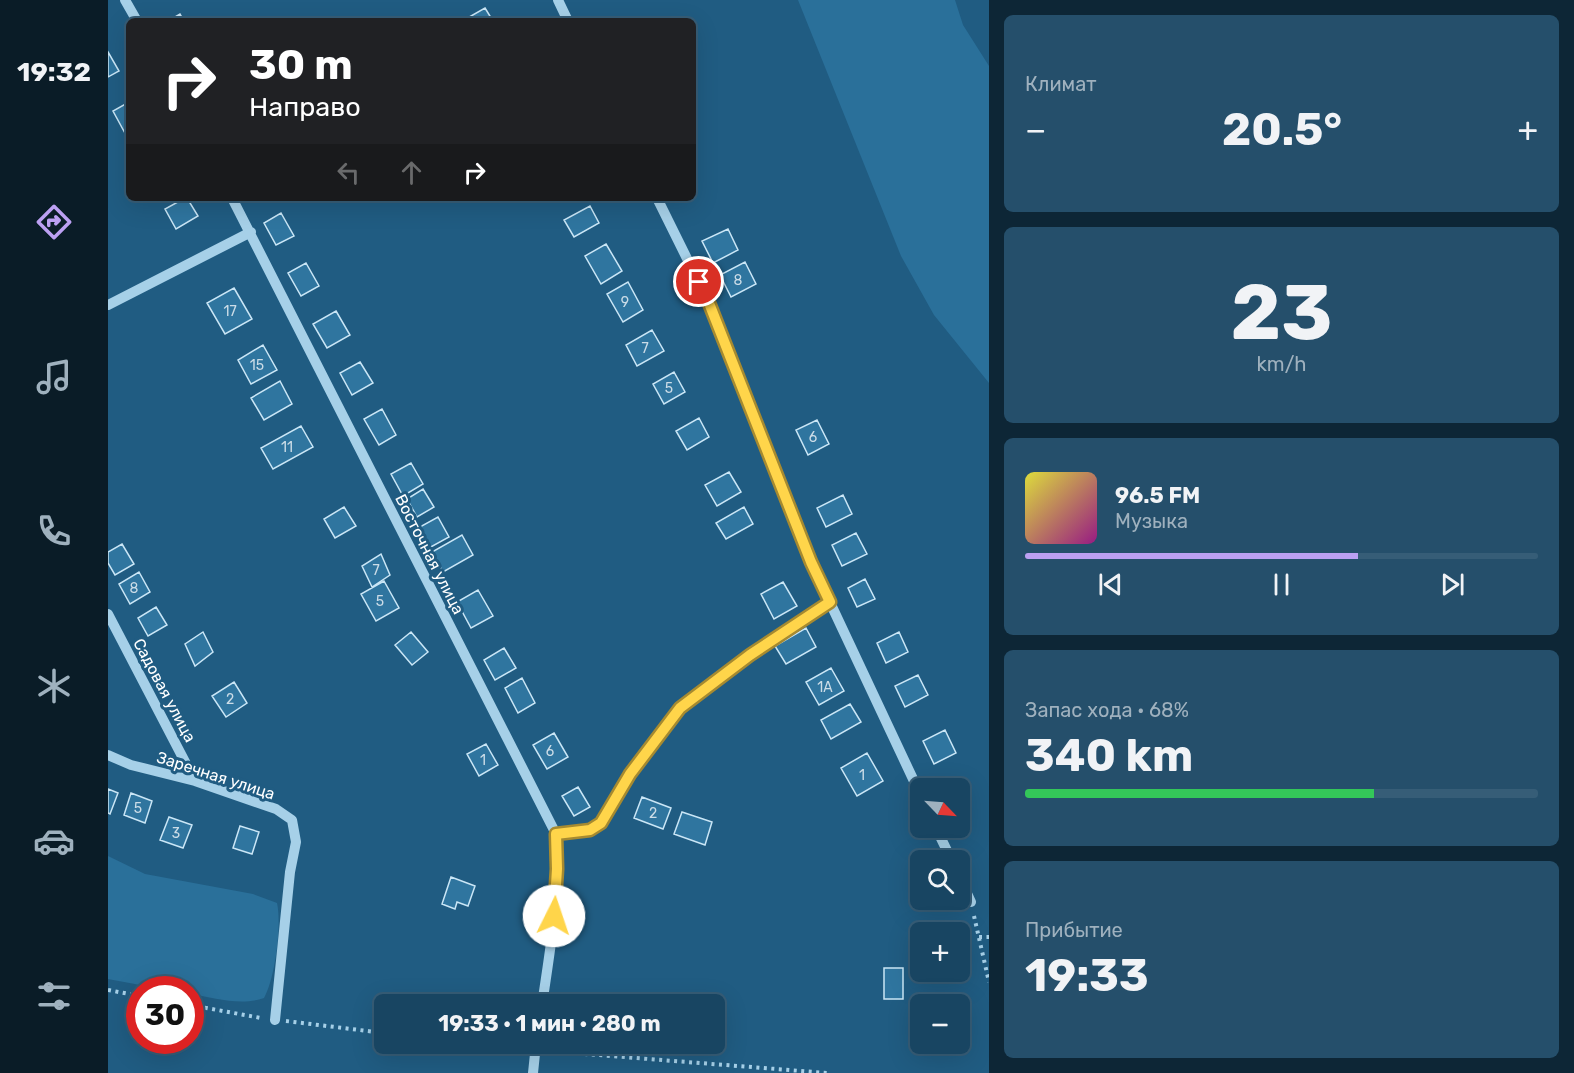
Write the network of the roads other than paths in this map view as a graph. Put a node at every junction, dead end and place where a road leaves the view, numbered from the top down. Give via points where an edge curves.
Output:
1 (125, 0) edge
2 (558, 0) edge
3 (134, 18) edge
4 (567, 18) edge
5 (234, 201) edge
6 (658, 201) edge
7 (251, 232) junction
8 (108, 305) edge
9 (830, 602) junction
10 (108, 614) edge
11 (108, 755) edge
12 (913, 778) edge
13 (195, 781) junction
14 (556, 834) junction
15 (544, 994) edge
16 (275, 1020) dead end
17 (535, 1054) edge
18 (533, 1073) edge

1 - 3 street
2 - 4 street
5 - 7 street, Восточная улица
6 - 9 street via 709,303 806,551
7 - 8 street
7 - 14 street, Восточная улица
9 - 12 street
9 - 14 street via 680,708 630,774 601,823 583,832
10 - 13 street, Садовая улица
11 - 13 street, Заречная улица
13 - 16 street, Заречная улица via 276,809 292,820 296,842
14 - 15 street, Восточная улица via 553,934
17 - 18 street

